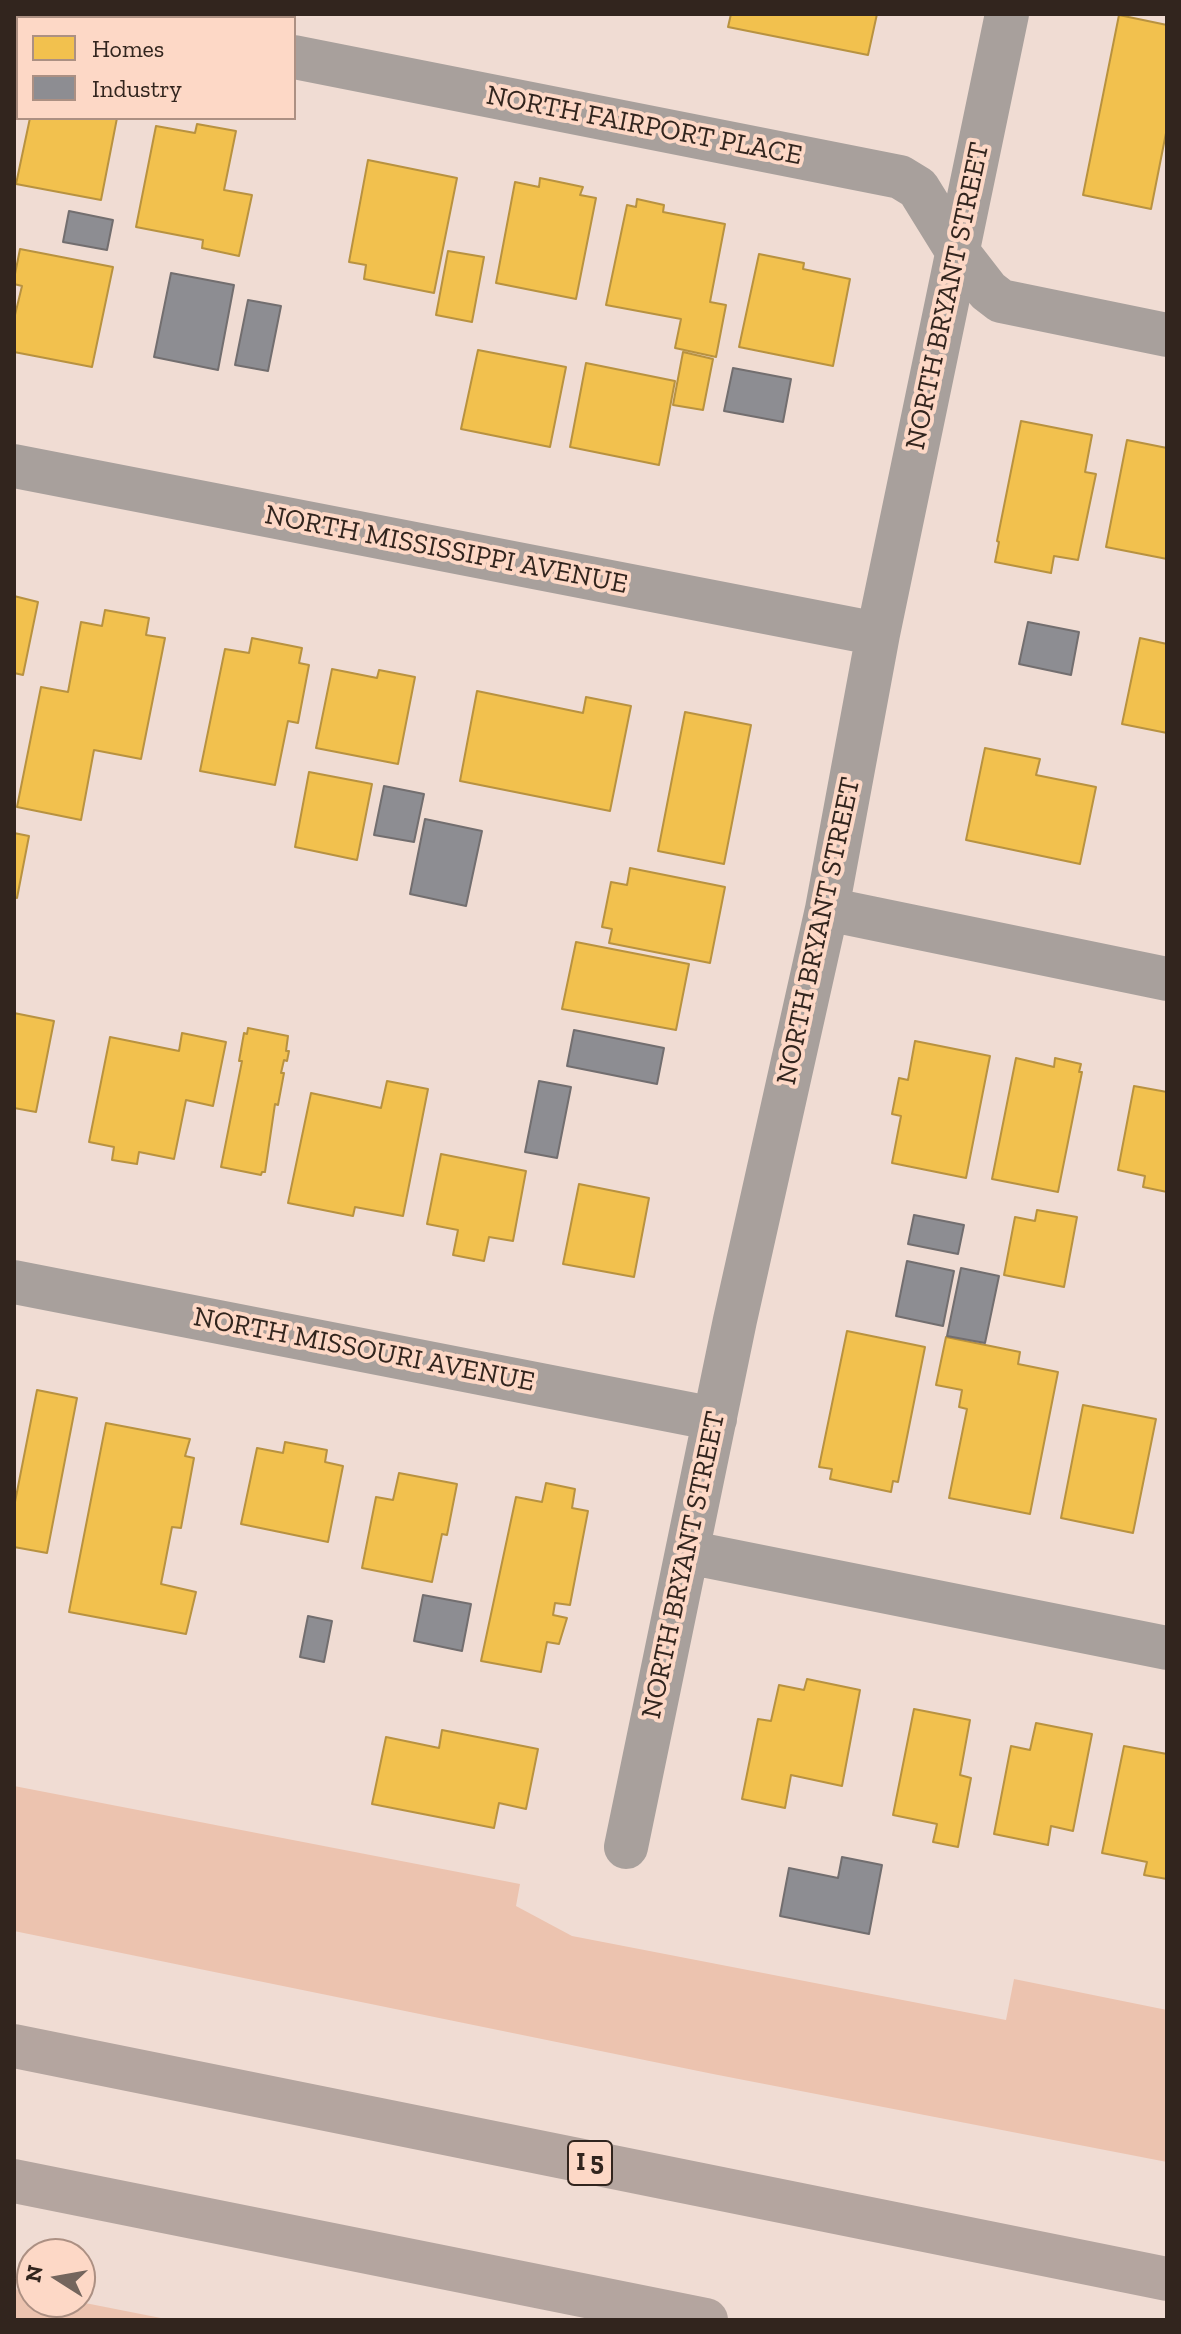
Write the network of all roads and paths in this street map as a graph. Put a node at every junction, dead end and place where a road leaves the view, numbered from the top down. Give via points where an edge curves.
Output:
1 (1007, 14) edge
2 (296, 57) edge
3 (957, 251) junction
4 (1167, 335) edge
5 (14, 466) edge
6 (878, 634) junction
7 (827, 909) junction
8 (1167, 979) edge
9 (14, 1282) edge
10 (715, 1419) junction
11 (687, 1552) junction
12 (1167, 1648) edge
13 (626, 1847) dead end
14 (14, 2046) edge
15 (14, 2181) edge
16 (1167, 2279) edge
17 (706, 2320) edge

1 - 3 street, NORTH BRYANT STREET
2 - 3 street, NORTH FAIRPORT PLACE via 900,177 918,188
3 - 4 street via 1001,301
3 - 6 street, NORTH BRYANT STREET
5 - 6 street, NORTH MISSISSIPPI AVENUE
6 - 7 street, NORTH BRYANT STREET
7 - 8 street
7 - 10 street, NORTH BRYANT STREET
9 - 10 street, NORTH MISSOURI AVENUE
10 - 11 street, NORTH BRYANT STREET
11 - 12 street
11 - 13 street, NORTH BRYANT STREET
14 - 16 highway, I 5
15 - 17 highway

